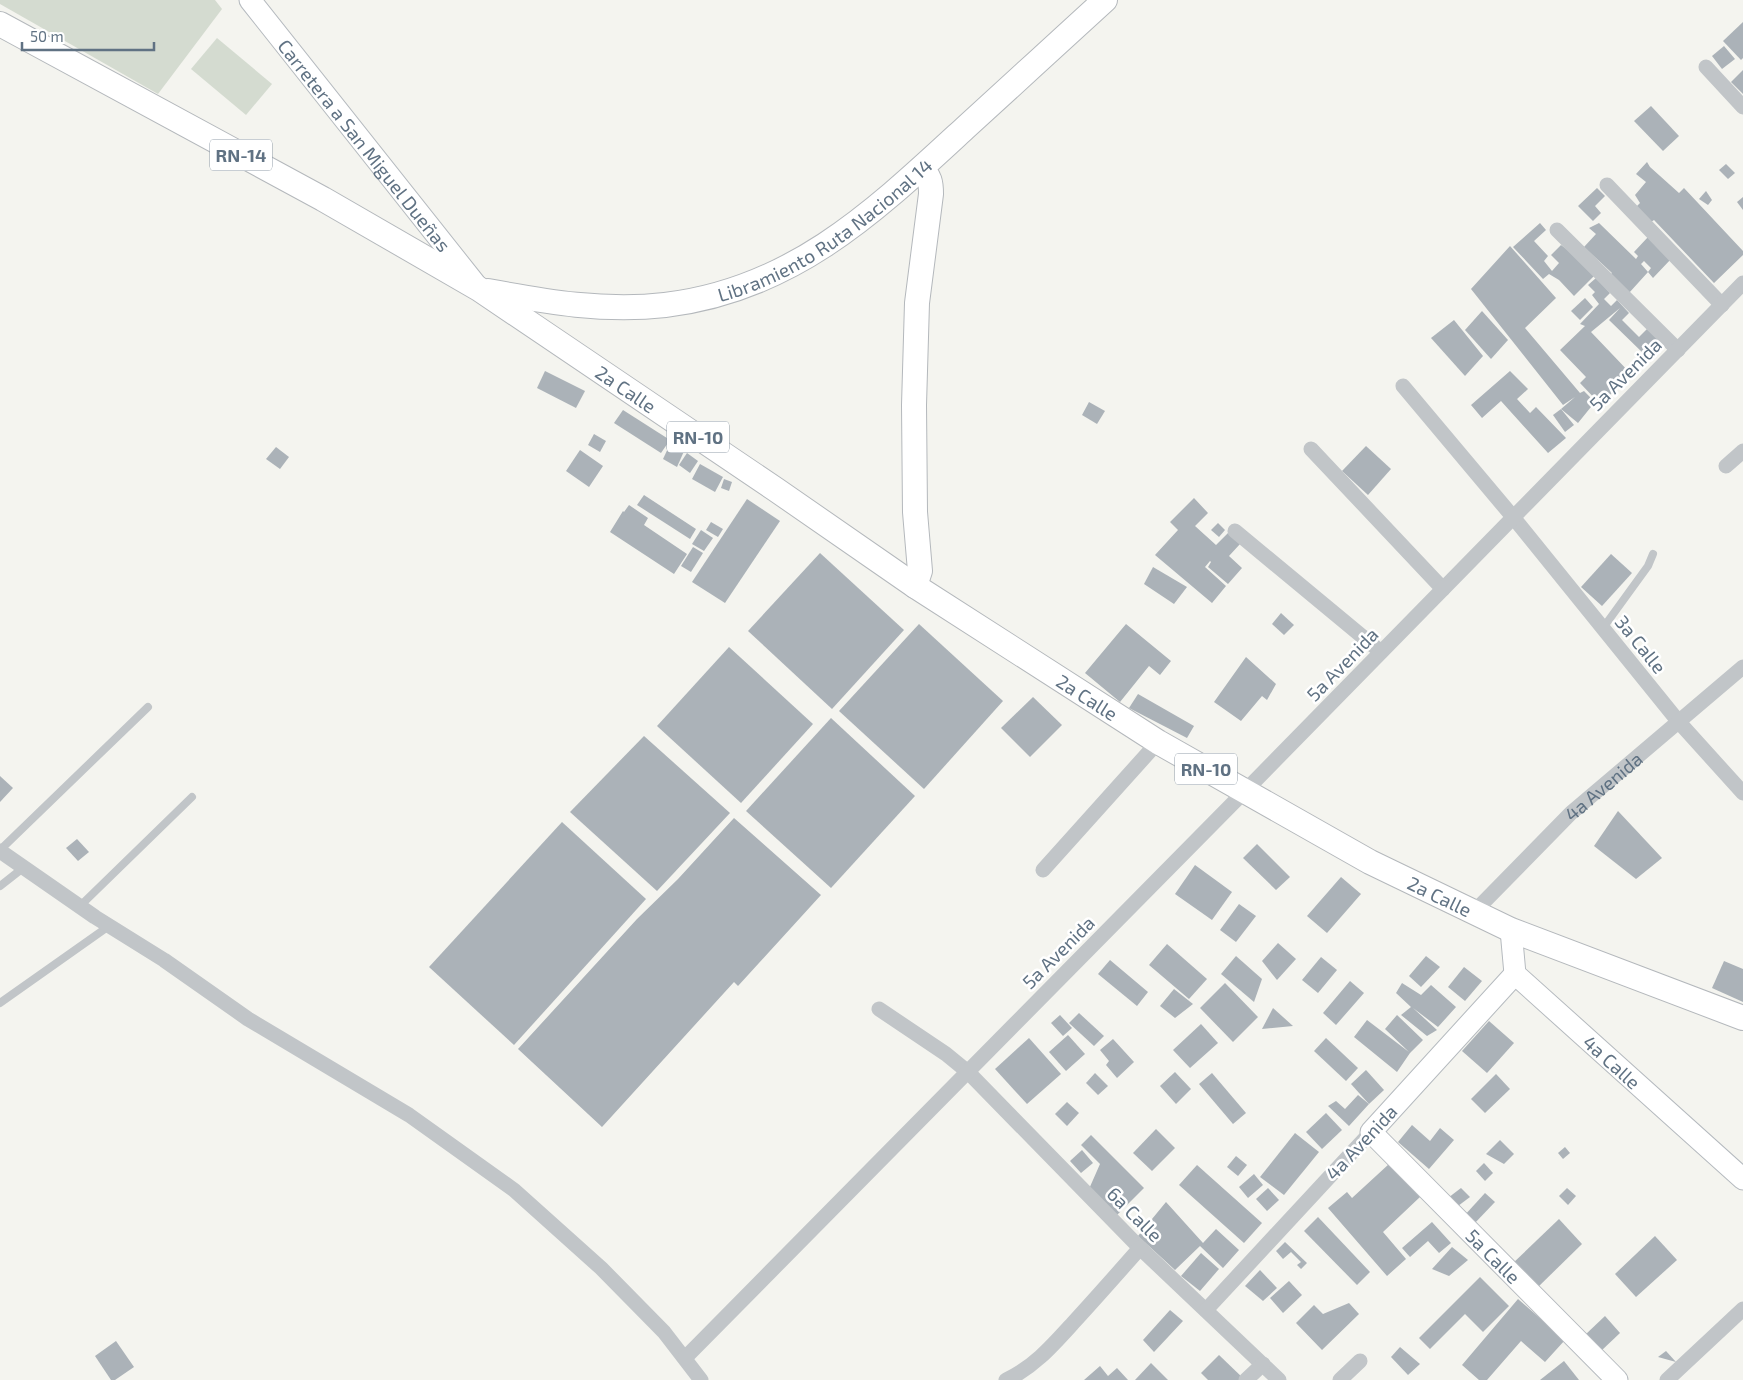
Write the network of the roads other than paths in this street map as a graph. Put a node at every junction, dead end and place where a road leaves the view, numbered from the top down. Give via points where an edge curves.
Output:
1 (250, 0) edge
2 (1105, 0) edge
3 (0, 24) edge
4 (1706, 68) dead end
5 (1743, 107) edge
6 (921, 169) junction
7 (1606, 185) dead end
8 (1557, 230) dead end
9 (1743, 283) edge
10 (479, 289) junction
11 (1722, 305) junction
12 (1678, 350) junction
13 (1403, 386) dead end
14 (1310, 449) dead end
15 (1743, 451) edge
16 (1726, 466) dead end
17 (1513, 517) junction
18 (1235, 531) dead end
19 (1653, 554) dead end
20 (915, 586) junction
21 (1443, 589) junction
22 (1603, 628) junction
23 (1381, 652) junction
24 (1743, 667) edge
25 (148, 707) dead end
26 (1678, 721) junction
27 (1158, 742) junction
28 (1245, 791) junction
29 (1743, 793) edge
30 (192, 797) dead end
31 (0, 851) edge
32 (23, 868) junction
33 (1043, 870) dead end
34 (0, 886) edge
35 (80, 907) junction
36 (1473, 913) junction
37 (109, 926) junction
38 (1510, 930) junction
39 (1515, 974) junction
40 (0, 1003) edge
41 (879, 1008) dead end
42 (1743, 1018) edge
43 (968, 1072) junction
44 (1371, 1132) junction
45 (1743, 1179) edge
46 (1140, 1248) junction
47 (1743, 1309) edge
48 (1206, 1310) junction
49 (685, 1358) junction
50 (1360, 1361) dead end
51 (1263, 1364) junction
52 (701, 1380) edge
53 (1006, 1380) edge
54 (1246, 1380) edge
55 (1279, 1380) edge
56 (1340, 1380) edge
57 (1617, 1380) edge
58 (1667, 1380) edge

1 - 10 street, Carretera a San Miguel Dueñas / RN-10
2 - 6 main road, Libramiento Ruta Nacional 14
3 - 10 main road, RN-14 via 323,199
4 - 5 street
6 - 10 main road, Libramiento Ruta Nacional 14 via 859,221 810,255 729,291 666,305 630,307 556,303
6 - 20 main road via 931,182 931,194 917,303 915,512 920,571
7 - 11 street
8 - 12 street
9 - 11 street, 5a Avenida
10 - 20 main road, 2a Calle / RN-10
11 - 12 street, 5a Avenida
12 - 17 street, 5a Avenida
13 - 17 street, 3a Calle
14 - 21 street
15 - 16 street
17 - 21 street, 5a Avenida
17 - 22 street, 3a Calle
18 - 23 street
19 - 22 lane via 1648,566
20 - 27 main road, 2a Calle / RN-10
21 - 23 street, 5a Avenida
22 - 26 street, 3a Calle
23 - 28 street, 5a Avenida
24 - 26 street, 4a Avenida
25 - 31 lane
26 - 29 street, 3a Calle
26 - 36 street, 4a Avenida via 1571,813
27 - 28 main road, 2a Calle / RN-10
27 - 33 street
28 - 36 main road, 2a Calle / RN-10 via 1370,862
28 - 43 street, 5a Avenida
30 - 35 lane
31 - 32 street
32 - 34 lane
32 - 35 street
35 - 37 street
36 - 38 main road, 2a Calle / RN-10
37 - 40 lane
37 - 49 street via 248,1018 409,1115 514,1190 601,1268
38 - 39 street
38 - 42 main road, 2a Calle
39 - 44 street, 4a Avenida
39 - 45 street, 4a Calle
41 - 43 street, 6a Calle
43 - 46 street, 6a Calle
43 - 49 street, 5a Avenida
44 - 48 street, 4a Avenida
44 - 57 street, 5a Calle
46 - 48 street, 6a Calle
46 - 53 street via 1039,1358
47 - 58 street
48 - 51 street, 6a Calle
49 - 52 street
50 - 56 street
51 - 54 street
51 - 55 street, 6a Calle

